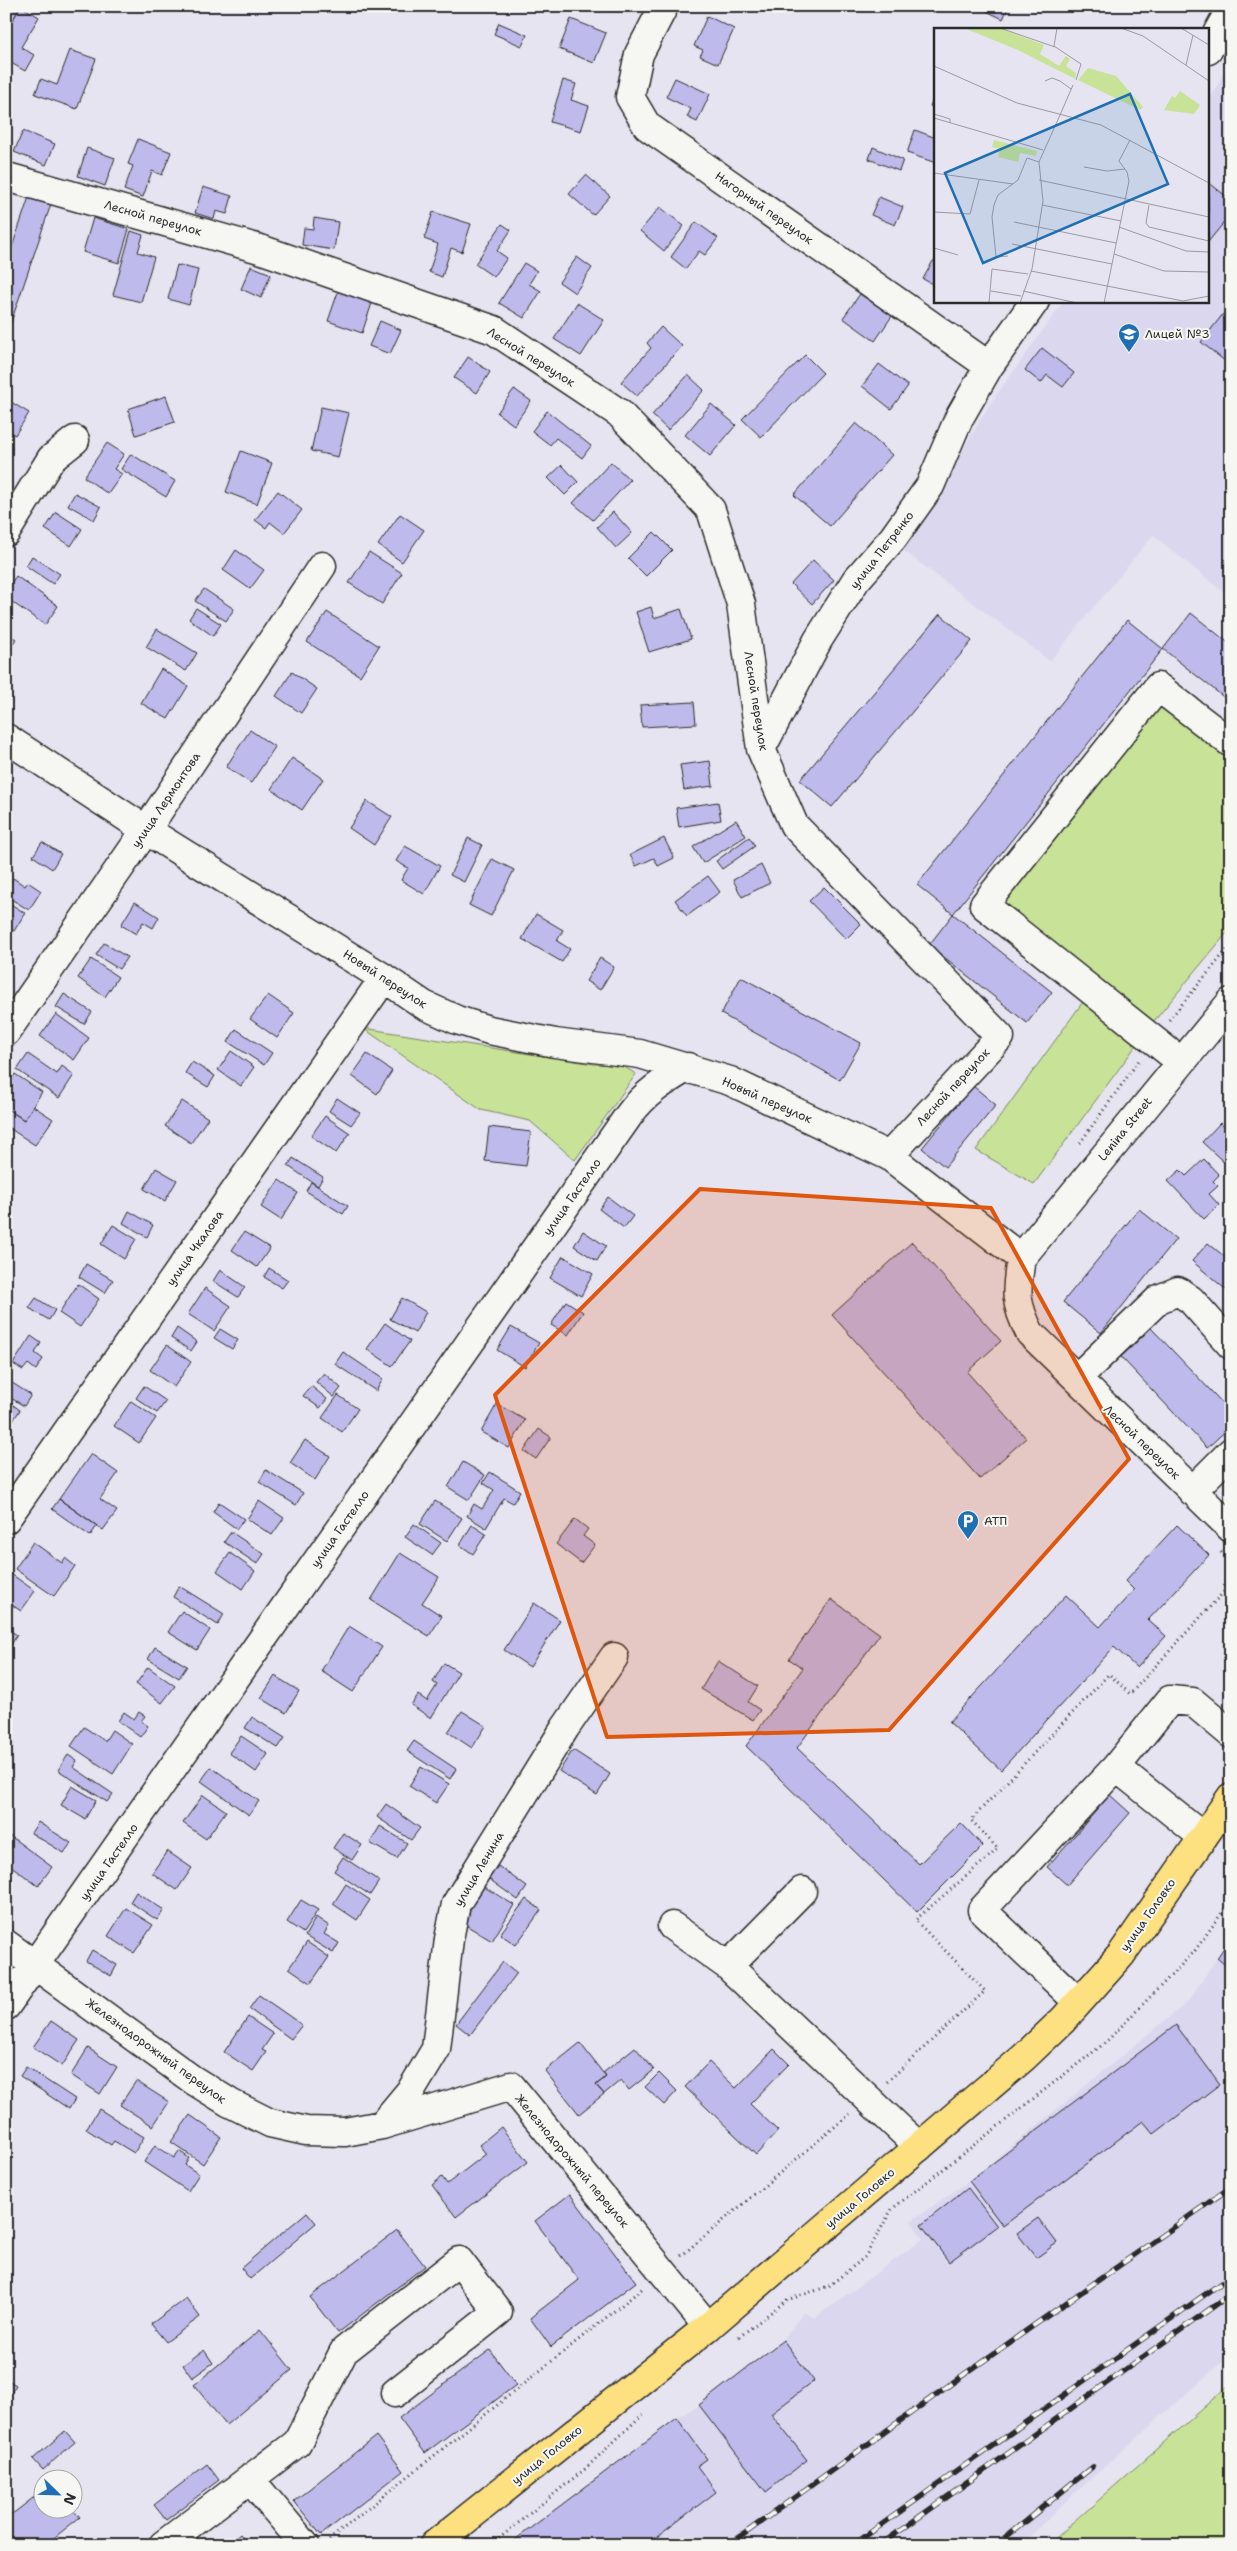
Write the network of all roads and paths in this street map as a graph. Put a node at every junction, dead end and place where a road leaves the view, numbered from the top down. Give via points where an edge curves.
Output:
1 (664, 6) edge
2 (1231, 8) edge
3 (1210, 46) edge
4 (6, 180) edge
5 (1034, 302) edge
6 (989, 366) junction
7 (75, 440) dead end
8 (6, 532) edge
9 (322, 566) dead end
10 (6, 738) edge
11 (1231, 743) edge
12 (761, 749) junction
13 (146, 830) junction
14 (1231, 945) edge
15 (384, 978) junction
16 (1231, 1002) edge
17 (6, 1032) edge
18 (1152, 1041) junction
19 (1180, 1062) junction
20 (688, 1067) junction
21 (1077, 1147) dead end
22 (889, 1156) junction
23 (1021, 1258) junction
24 (1231, 1345) edge
25 (1078, 1378) junction
26 (1231, 1452) edge
27 (1192, 1491) junction
28 (6, 1519) edge
29 (1231, 1528) edge
30 (614, 1657) dead end
31 (1231, 1734) edge
32 (1116, 1767) junction
33 (1231, 1797) edge
34 (1203, 1837) junction
35 (802, 1891) dead end
36 (1231, 1900) edge
37 (672, 1926) dead end
38 (6, 1944) edge
39 (37, 1964) junction
40 (728, 1966) junction
41 (1078, 2002) junction
42 (6, 2006) edge
43 (382, 2125) junction
44 (919, 2147) junction
45 (708, 2327) junction
46 (734, 2340) dead end
47 (394, 2393) dead end
48 (646, 2411) dead end
49 (252, 2477) junction
50 (163, 2545) edge
51 (305, 2545) edge
52 (434, 2545) edge
53 (491, 2545) edge

1 - 6 street, Нагорный переулок via 639,54 630,97 647,126
2 - 3 street
4 - 12 street, Лесной переулок via 7,177 260,248 494,330 619,413 711,510 741,604
5 - 6 street, улица Петренко
6 - 12 street, улица Петренко via 959,418 930,486 893,538 856,580 818,640
7 - 8 street via 50,460
9 - 13 street, улица Лермонтова
10 - 13 street, Новый переулок
11 - 18 street via 1158,687 984,905
12 - 22 street, Лесной переулок via 794,825 1000,1037
13 - 15 street, Новый переулок
13 - 17 street, улица Лермонтова
14 - 18 path
15 - 20 street, Новый переулок via 424,1005 489,1030 640,1054
15 - 28 street, улица Чкалова
16 - 19 street, Lenina Street
18 - 19 street
18 - 21 path
19 - 23 street, Lenina Street
20 - 22 street, Новый переулок via 730,1081
20 - 39 street, улица Гастелло via 654,1087 629,1115
22 - 23 street
23 - 25 street, Лесной переулок via 1016,1288 1019,1310 1030,1333
24 - 25 street via 1192,1300 1178,1291 1159,1299
25 - 27 street, Лесной переулок
26 - 27 street
27 - 29 street, Лесной переулок
30 - 43 street, улица Ленина via 565,1728 456,1904 436,2049 412,2089
31 - 32 street via 1193,1702 1170,1700
32 - 34 street
32 - 41 street via 982,1910
33 - 34 main road, улица Головко
34 - 41 main road, улица Головко via 1120,1955
35 - 40 street
36 - 46 path via 1194,1952 1106,2042 892,2209 866,2257 829,2286 786,2300
37 - 40 street
38 - 39 street, Железнодорожный переулок
39 - 42 street, улица Гастелло
39 - 43 street, Железнодорожный переулок via 193,2080 230,2104 262,2119 306,2131 345,2132
40 - 44 street
41 - 44 main road, улица Головко via 1023,2058
43 - 45 street, Железнодорожный переулок via 511,2086
44 - 45 main road, улица Головко
45 - 52 main road, улица Головко
47 - 49 street via 498,2312 459,2261 344,2351 297,2443
48 - 53 path via 585,2469
49 - 50 street
49 - 51 street

